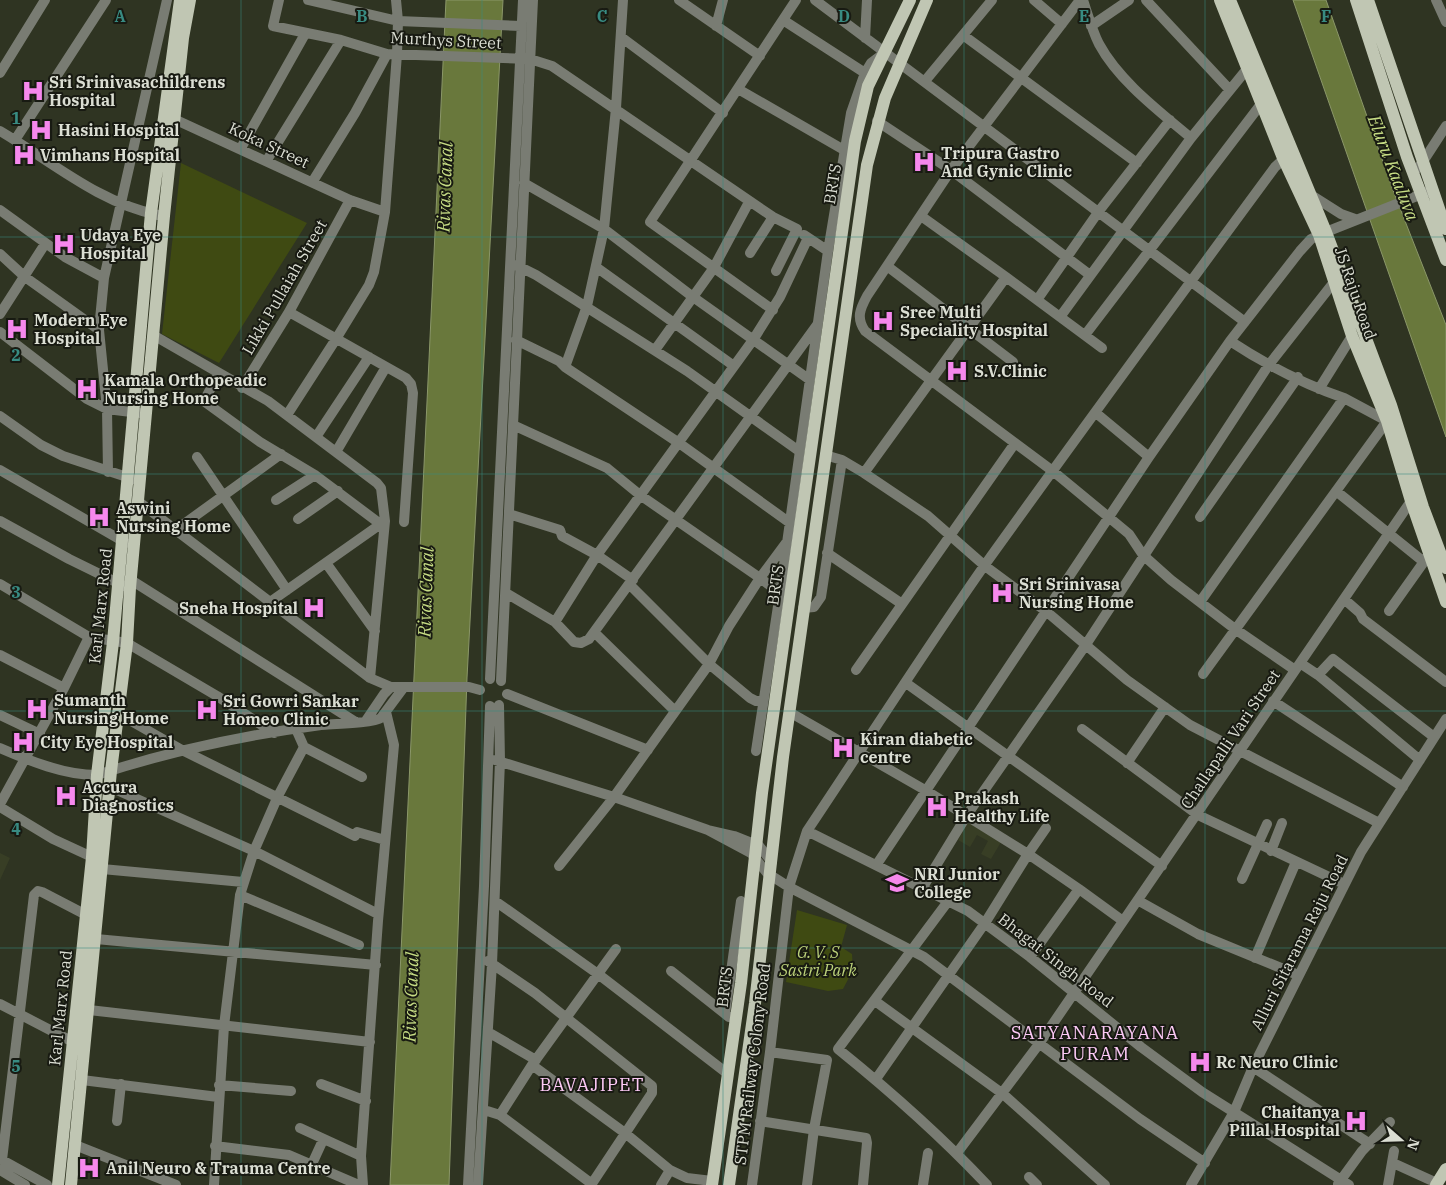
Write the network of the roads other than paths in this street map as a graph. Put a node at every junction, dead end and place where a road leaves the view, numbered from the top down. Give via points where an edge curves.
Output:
1 (45, 0) edge
2 (106, 0) edge
3 (167, 0) edge
4 (180, 0) edge
5 (190, 0) edge
6 (279, 0) edge
7 (308, 0) edge
8 (396, 0) edge
9 (523, 0) edge
10 (533, 0) edge
11 (623, 0) edge
12 (679, 0) edge
13 (723, 0) edge
14 (796, 0) edge
15 (815, 0) edge
16 (867, 0) edge
17 (910, 0) edge
18 (927, 0) edge
19 (992, 0) edge
20 (1034, 0) edge
21 (1081, 0) edge
22 (1129, 0) edge
23 (1146, 0) edge
24 (1220, 0) edge
25 (1230, 0) edge
26 (1356, 0) edge
27 (1368, 0) edge
28 (1436, 0) edge
29 (783, 20) junction
30 (398, 21) junction
31 (1446, 21) edge
32 (1062, 24) junction
33 (518, 26) junction
34 (716, 26) junction
35 (1091, 26) junction
36 (305, 34) junction
37 (963, 35) junction
38 (621, 37) junction
39 (865, 38) junction
40 (341, 40) junction
41 (392, 54) junction
42 (884, 54) junction
43 (760, 56) junction
44 (519, 59) junction
45 (530, 59) junction
46 (899, 64) junction
47 (1246, 69) junction
48 (0, 73) edge
49 (865, 73) junction
50 (1020, 78) junction
51 (925, 81) junction
52 (738, 89) junction
53 (1229, 89) junction
54 (1261, 104) junction
55 (616, 108) junction
56 (723, 113) junction
57 (174, 119) junction
58 (1170, 120) junction
59 (877, 121) junction
60 (985, 126) junction
61 (1446, 126) edge
62 (0, 131) edge
63 (1191, 138) junction
64 (15, 140) junction
65 (241, 148) junction
66 (844, 150) junction
67 (1288, 155) junction
68 (267, 160) junction
69 (690, 162) junction
70 (1137, 163) junction
71 (1417, 168) junction
72 (951, 170) junction
73 (313, 181) junction
74 (524, 183) junction
75 (1426, 192) junction
76 (1311, 196) junction
77 (350, 200) junction
78 (749, 202) junction
79 (121, 205) junction
80 (0, 210) edge
81 (1099, 211) junction
82 (385, 212) junction
83 (157, 215) junction
84 (921, 216) junction
85 (773, 217) junction
86 (1354, 219) junction
87 (604, 229) junction
88 (797, 229) junction
89 (1446, 229) edge
90 (1124, 230) junction
91 (1322, 233) junction
92 (808, 238) junction
93 (44, 244) junction
94 (1148, 250) junction
95 (828, 251) junction
96 (750, 253) dead end
97 (0, 254) edge
98 (1066, 257) junction
99 (1446, 260) edge
100 (510, 263) junction
101 (521, 266) junction
102 (887, 266) junction
103 (596, 267) junction
104 (713, 269) junction
105 (776, 271) dead end
106 (1090, 275) junction
107 (25, 276) junction
108 (1006, 277) junction
109 (104, 278) junction
110 (1191, 281) junction
111 (1334, 282) junction
112 (693, 297) junction
113 (1038, 300) junction
114 (586, 306) junction
115 (773, 310) junction
116 (289, 312) junction
117 (0, 314) edge
118 (1060, 316) junction
119 (674, 322) junction
120 (1245, 322) junction
121 (817, 324) junction
122 (969, 327) junction
123 (99, 330) junction
124 (0, 332) edge
125 (1085, 334) junction
126 (153, 335) junction
127 (1352, 336) junction
128 (336, 339) junction
129 (516, 340) junction
130 (754, 340) junction
131 (1230, 341) junction
132 (1102, 348) dead end
133 (655, 350) junction
134 (369, 357) junction
135 (1013, 362) dead end
136 (788, 364) junction
137 (734, 366) junction
138 (1268, 366) junction
139 (386, 367) junction
140 (566, 368) junction
141 (219, 373) junction
142 (1298, 378) junction
143 (810, 380) junction
144 (930, 380) junction
145 (242, 388) junction
146 (1318, 390) junction
147 (716, 392) junction
148 (1344, 398) junction
149 (107, 409) junction
150 (134, 413) junction
151 (147, 413) junction
152 (1096, 413) junction
153 (287, 415) junction
154 (0, 416) edge
155 (750, 416) junction
156 (1386, 421) junction
157 (512, 425) junction
158 (316, 437) junction
159 (1014, 442) junction
160 (679, 443) junction
161 (799, 451) junction
162 (336, 452) junction
163 (281, 454) junction
164 (825, 455) junction
165 (197, 457) dead end
166 (1149, 457) junction
167 (842, 460) junction
168 (713, 467) junction
169 (0, 470) edge
170 (108, 472) junction
171 (1054, 472) junction
172 (864, 473) junction
173 (315, 475) junction
174 (135, 479) junction
175 (338, 491) junction
176 (1336, 491) junction
177 (640, 495) junction
178 (223, 496) junction
179 (276, 500) dead end
180 (1411, 501) junction
181 (139, 502) junction
182 (509, 514) junction
183 (1200, 517) dead end
184 (1108, 518) junction
185 (298, 519) dead end
186 (676, 520) junction
187 (0, 521) edge
188 (382, 522) junction
189 (404, 522) dead end
190 (790, 523) junction
191 (177, 529) junction
192 (1390, 533) junction
193 (950, 535) junction
194 (122, 541) junction
195 (787, 541) junction
196 (134, 547) junction
197 (827, 553) junction
198 (597, 556) junction
199 (1143, 556) junction
200 (1427, 557) junction
201 (326, 563) junction
202 (985, 566) junction
203 (1446, 568) edge
204 (760, 578) junction
205 (631, 582) junction
206 (0, 584) edge
207 (127, 584) junction
208 (287, 590) junction
209 (506, 593) junction
210 (780, 593) junction
211 (1344, 599) junction
212 (270, 602) junction
213 (1200, 602) junction
214 (1446, 602) edge
215 (902, 604) junction
216 (804, 608) junction
217 (1389, 611) dead end
218 (1047, 612) junction
219 (555, 622) junction
220 (1235, 629) junction
221 (375, 631) junction
222 (595, 633) junction
223 (89, 637) junction
224 (113, 642) junction
225 (127, 643) junction
226 (1085, 646) junction
227 (0, 655) edge
228 (708, 664) junction
229 (1297, 666) junction
230 (856, 670) dead end
231 (1203, 674) dead end
232 (1318, 675) junction
233 (370, 678) junction
234 (490, 680) junction
235 (501, 681) junction
236 (1446, 682) edge
237 (906, 683) junction
238 (391, 687) junction
239 (406, 687) junction
240 (64, 688) junction
241 (480, 690) junction
242 (507, 694) junction
243 (763, 700) junction
244 (1273, 701) junction
245 (494, 705) junction
246 (1165, 707) junction
247 (675, 711) junction
248 (386, 712) junction
249 (117, 713) junction
250 (790, 713) junction
251 (0, 714) edge
252 (1446, 719) edge
253 (354, 721) junction
254 (365, 722) junction
255 (968, 727) junction
256 (296, 729) junction
257 (1082, 729) dead end
258 (274, 732) junction
259 (40, 734) junction
260 (1439, 736) edge
261 (304, 746) junction
262 (0, 748) edge
263 (182, 750) junction
264 (648, 750) junction
265 (1240, 750) junction
266 (756, 751) dead end
267 (860, 752) junction
268 (1008, 755) junction
269 (26, 759) junction
270 (495, 760) junction
271 (1420, 760) junction
272 (1127, 763) junction
273 (111, 771) junction
274 (97, 776) junction
275 (362, 778) dead end
276 (110, 787) junction
277 (1403, 787) junction
278 (925, 790) junction
279 (278, 796) junction
280 (614, 797) junction
281 (0, 806) edge
282 (1198, 814) junction
283 (967, 815) junction
284 (1282, 823) dead end
285 (1379, 823) junction
286 (1267, 824) dead end
287 (1046, 828) dead end
288 (807, 831) junction
289 (385, 840) junction
290 (1258, 845) junction
291 (254, 851) junction
292 (756, 851) junction
293 (1270, 851) junction
294 (1028, 854) junction
295 (92, 857) junction
296 (772, 862) junction
297 (1296, 862) junction
298 (877, 864) junction
299 (559, 866) dead end
300 (1162, 866) junction
301 (102, 869) junction
302 (770, 876) junction
303 (1242, 880) dead end
304 (243, 882) junction
305 (1344, 884) junction
306 (788, 887) junction
307 (923, 887) junction
308 (1079, 889) junction
309 (240, 895) junction
310 (949, 900) junction
311 (495, 901) junction
312 (741, 901) dead end
313 (1139, 901) junction
314 (378, 914) junction
315 (92, 918) junction
316 (1123, 921) junction
317 (984, 923) junction
318 (96, 939) junction
319 (359, 945) dead end
320 (616, 949) dead end
321 (912, 950) junction
322 (233, 952) junction
323 (480, 957) junction
324 (1030, 958) junction
325 (1255, 958) junction
326 (492, 964) junction
327 (376, 965) junction
328 (671, 971) dead end
329 (598, 974) junction
330 (949, 974) junction
331 (1298, 975) junction
332 (1073, 994) junction
333 (875, 1000) junction
334 (0, 1004) edge
335 (89, 1010) junction
336 (20, 1014) junction
337 (725, 1014) junction
338 (566, 1017) junction
339 (735, 1023) junction
340 (224, 1026) junction
341 (912, 1027) junction
342 (488, 1032) junction
343 (73, 1042) junction
344 (370, 1042) junction
345 (1039, 1044) junction
346 (85, 1048) junction
347 (770, 1052) junction
348 (534, 1062) junction
349 (1253, 1067) junction
350 (728, 1074) junction
351 (876, 1079) junction
352 (82, 1080) junction
353 (121, 1084) junction
354 (321, 1084) dead end
355 (219, 1086) junction
356 (291, 1091) dead end
357 (1003, 1094) junction
358 (218, 1097) junction
359 (366, 1101) junction
360 (484, 1110) junction
361 (1234, 1112) junction
362 (500, 1115) junction
363 (117, 1121) dead end
364 (760, 1121) junction
365 (1390, 1122) dead end
366 (300, 1128) dead end
367 (814, 1129) junction
368 (625, 1133) junction
369 (323, 1140) junction
370 (1370, 1144) junction
371 (75, 1145) junction
372 (215, 1146) junction
373 (1394, 1151) dead end
374 (928, 1153) dead end
375 (957, 1153) junction
376 (361, 1156) junction
377 (1, 1163) edge
378 (1205, 1163) junction
379 (1393, 1163) junction
380 (312, 1164) junction
381 (1446, 1169) edge
382 (670, 1170) junction
383 (1029, 1177) dead end
384 (712, 1183) edge
385 (1343, 1183) edge
386 (591, 1184) edge
387 (1437, 1184) edge
388 (25, 1185) edge
389 (47, 1185) edge
390 (58, 1185) edge
391 (71, 1185) edge
392 (176, 1185) edge
393 (214, 1185) edge
394 (361, 1185) edge
395 (476, 1185) edge
396 (661, 1185) edge
397 (729, 1185) edge
398 (752, 1185) edge
399 (807, 1185) edge
400 (863, 1185) edge
401 (923, 1185) edge
402 (987, 1185) edge
403 (1037, 1185) edge
404 (1105, 1185) edge
405 (1190, 1185) edge
406 (1388, 1185) edge

1 - 48 street
2 - 64 street
3 - 79 street
4 - 83 main road, Karl Marx Road
5 - 57 main road, Karl Marx Road
6 - 36 street, Murthys Street via 273,26
7 - 30 street
8 - 30 street
9 - 33 street
10 - 45 street
11 - 38 street
12 - 34 street
13 - 34 street
14 - 29 street
15 - 39 street
16 - 39 street
17 - 42 main road, BRTS
18 - 46 main road
19 - 37 street
20 - 32 street
21 - 32 street
21 - 35 street
22 - 35 street
23 - 53 street
24 - 47 main road, JS Raju Road
25 - 67 main road, JS Raju Road
26 - 71 main road
27 - 71 main road
28 - 31 street
29 - 43 street
29 - 49 street
30 - 33 street
30 - 41 street
32 - 50 street
33 - 44 street
34 - 43 street
35 - 58 street via 1116,68
36 - 40 street, Murthys Street
36 - 65 street
37 - 50 street
37 - 51 street
38 - 55 street
38 - 56 street
39 - 42 street
40 - 41 street, Murthys Street
40 - 68 street
41 - 44 street, Murthys Street
41 - 73 street
41 - 82 street
42 - 46 street
42 - 49 street
42 - 292 main road, BRTS via 862,106 852,156
43 - 52 street
44 - 45 street, Murthys Street
44 - 100 street
45 - 55 street, Murthys Street via 552,66
45 - 74 street
46 - 51 street
46 - 59 main road
47 - 53 street
47 - 54 main road, JS Raju Road
49 - 66 street via 851,112
50 - 60 street
50 - 70 street
51 - 60 street
52 - 56 street
52 - 66 street
53 - 63 street
54 - 67 main road, JS Raju Road
54 - 94 street
55 - 69 street, Murthys Street
55 - 87 street
56 - 69 street
57 - 65 street, Koka Street
57 - 83 main road, Karl Marx Road
58 - 63 street
58 - 70 street
59 - 72 street
59 - 164 main road via 867,165
60 - 72 street
60 - 81 street
61 - 71 street
62 - 64 street
63 - 90 street
64 - 79 street
65 - 68 street, Koka Street
66 - 95 street
67 - 76 main road, JS Raju Road
67 - 91 main road, JS Raju Road
67 - 110 street
68 - 73 street, Koka Street
69 - 78 street, Murthys Street
69 - 104 street via 650,222
70 - 81 street
71 - 75 main road
72 - 84 street
72 - 98 street
73 - 77 street, Koka Street
74 - 87 street
74 - 101 street
75 - 86 street
75 - 89 main road
75 - 99 main road
76 - 86 street
76 - 91 main road, JS Raju Road
77 - 82 street, Koka Street
77 - 116 street, Likki Pullaiah Street
78 - 85 street, Murthys Street
78 - 104 street
79 - 83 street
79 - 109 street
80 - 93 street
81 - 90 street
81 - 98 street
82 - 128 street via 369,285
83 - 126 main road, Karl Marx Road
83 - 150 main road, Karl Marx Road
84 - 102 street
84 - 108 street
85 - 88 street, Murthys Street
85 - 96 street
86 - 91 street
87 - 103 street
87 - 112 street
88 - 92 street, Murthys Street
88 - 105 street
90 - 94 street
90 - 106 street
91 - 111 main road, JS Raju Road
91 - 120 street via 1300,251
91 - 203 main road, JS Raju Road via 1391,405 1423,508
92 - 95 street, Murthys Street
92 - 115 street
93 - 107 street
93 - 109 street
94 - 110 street
94 - 125 street
95 - 121 street
97 - 107 street
98 - 106 street
98 - 113 street
100 - 101 street
100 - 234 street
101 - 114 street
101 - 129 street
102 - 122 street
102 - 144 street via 860,309 859,319 866,331
103 - 114 street
103 - 119 street
104 - 112 street
104 - 115 street
106 - 118 street
107 - 117 street
107 - 123 street
108 - 113 street
108 - 122 street
109 - 123 street
110 - 120 street
110 - 152 street
111 - 127 main road, JS Raju Road
111 - 138 street
112 - 119 street
112 - 130 street
113 - 118 street
114 - 133 street
114 - 140 street
115 - 130 street
116 - 128 street
116 - 145 street, Likki Pullaiah Street
118 - 125 street
119 - 133 street
119 - 137 street
120 - 131 street
121 - 136 street
121 - 143 street
122 - 135 street
122 - 144 street
123 - 149 street
124 - 149 street via 87,398
125 - 132 street
126 - 141 street
126 - 151 main road, Karl Marx Road
127 - 146 street
127 - 156 main road, JS Raju Road
128 - 134 street
128 - 153 street
129 - 140 street via 559,361
129 - 157 street
130 - 136 street
130 - 137 street
131 - 138 street
131 - 166 street
133 - 147 street
134 - 139 street
134 - 158 street
136 - 143 street
136 - 155 street
137 - 147 street
138 - 142 street
138 - 199 street
139 - 162 street
139 - 189 street via 406,378 413,393
140 - 160 street
141 - 145 street
141 - 163 street via 205,402
142 - 146 street
142 - 183 street
143 - 161 street
144 - 159 street
144 - 172 street
145 - 153 street
146 - 148 street
147 - 155 street
147 - 160 street
148 - 156 street
148 - 213 street
149 - 150 street
149 - 170 street
150 - 151 street
150 - 174 main road, Karl Marx Road
151 - 174 main road, Karl Marx Road
152 - 166 street
152 - 171 street
153 - 158 street
154 - 170 street via 41,445
155 - 161 street
155 - 168 street
156 - 176 street
156 - 180 main road, JS Raju Road
157 - 177 street via 607,468
157 - 182 street
158 - 162 street
159 - 171 street
159 - 193 street
160 - 168 street
160 - 177 street
161 - 190 street
162 - 188 street via 378,483
163 - 173 street
163 - 178 street
164 - 167 street
164 - 216 main road
165 - 178 street
166 - 184 street
167 - 172 street
167 - 197 street
168 - 186 street
168 - 190 street
169 - 194 street
170 - 174 street
171 - 184 street
171 - 202 street
172 - 193 street
173 - 175 street
173 - 179 street
174 - 181 main road, Karl Marx Road
174 - 194 main road, Karl Marx Road
175 - 185 street
175 - 188 street
176 - 192 street
176 - 220 street
177 - 186 street
177 - 198 street
178 - 191 street
178 - 208 street
180 - 192 street, Challapalli Vari Street
180 - 200 main road, JS Raju Road
181 - 191 street
181 - 196 main road, Karl Marx Road
182 - 198 street via 560,530 562,536
182 - 209 street
184 - 199 street via 1129,534
184 - 218 street
186 - 204 street
186 - 205 street
187 - 207 street
188 - 201 street
188 - 221 street
190 - 195 street
191 - 212 street
192 - 200 street
192 - 211 street, Challapalli Vari Street
193 - 202 street
193 - 215 street
194 - 196 street
194 - 207 main road, Karl Marx Road
195 - 204 street
195 - 210 street
196 - 207 main road, Karl Marx Road
197 - 215 street
197 - 216 street via 820,597 814,608
198 - 205 street
198 - 219 street
199 - 213 street
199 - 226 street
200 - 214 main road, JS Raju Road
200 - 217 street
201 - 208 street
201 - 221 street
202 - 218 street
202 - 237 street
204 - 210 street
204 - 228 street
205 - 222 street
205 - 228 street
206 - 223 street
207 - 224 main road, Karl Marx Road
207 - 225 main road, Karl Marx Road
207 - 253 street
208 - 212 street
209 - 219 street
209 - 235 street
210 - 243 street
211 - 229 street, Challapalli Vari Street
211 - 236 street via 1363,619
212 - 233 street
213 - 220 street
215 - 230 street
216 - 250 main road
218 - 226 street
218 - 255 street
219 - 222 street via 574,642 581,643
220 - 229 street
220 - 231 street
221 - 233 street
222 - 247 street
223 - 224 street
223 - 240 street
224 - 225 street
224 - 274 main road, Karl Marx Road
225 - 249 main road, Karl Marx Road
225 - 258 street
226 - 246 street
226 - 268 street
227 - 240 street
228 - 243 street via 750,698
228 - 247 street
229 - 232 street
229 - 244 street, Challapalli Vari Street
232 - 260 street via 1333,659
232 - 271 street
233 - 238 street
234 - 235 street
234 - 241 street
235 - 242 street
237 - 255 street
237 - 267 street
238 - 239 street
238 - 254 street
239 - 241 street via 469,687
239 - 248 street
240 - 259 street
241 - 245 street via 481,698
242 - 245 street
242 - 264 street
243 - 266 street
244 - 265 street, Challapalli Vari Street
244 - 277 street
245 - 270 street
246 - 265 street via 1190,725
246 - 272 street
247 - 264 street
248 - 254 street via 376,721
248 - 289 street via 394,745
249 - 263 street
249 - 273 main road, Karl Marx Road
250 - 267 street
250 - 296 main road
251 - 259 street
252 - 260 street, Alluri Sitarama Raju Road
253 - 254 street
253 - 256 street
255 - 268 street
255 - 278 street
256 - 258 street
256 - 261 street
257 - 272 street
258 - 263 street
259 - 269 street
260 - 271 street, Alluri Sitarama Raju Road
261 - 275 street
261 - 279 street
262 - 269 street
263 - 273 street
263 - 279 street
264 - 280 street
265 - 282 street, Challapalli Vari Street
265 - 285 street
267 - 278 street
267 - 288 street
268 - 283 street
268 - 300 street
269 - 274 street
269 - 281 street
270 - 280 street
270 - 311 street
270 - 323 street
271 - 277 street, Alluri Sitarama Raju Road
272 - 282 street
273 - 274 street
273 - 276 main road, Karl Marx Road
274 - 295 main road, Karl Marx Road
276 - 291 street
276 - 301 main road, Karl Marx Road
277 - 285 street, Alluri Sitarama Raju Road
278 - 283 street
278 - 298 street
279 - 289 street via 356,834
279 - 291 street
280 - 292 street via 708,830
280 - 299 street
281 - 295 street via 53,839
282 - 290 street
282 - 300 street, Challapalli Vari Street
283 - 294 street
283 - 307 street
284 - 293 street
285 - 305 street, Alluri Sitarama Raju Road
286 - 290 street
287 - 294 street
288 - 298 street, Bhagat Singh Road
288 - 306 street, STPM Railway Colony Road
289 - 314 street
290 - 293 street
290 - 303 street
291 - 304 street
291 - 314 street
292 - 296 street via 763,850
292 - 302 street
292 - 339 main road, BRTS
293 - 297 street
294 - 308 street
294 - 317 street
295 - 301 street
295 - 315 main road, Karl Marx Road
296 - 302 main road
297 - 305 street
297 - 325 street
298 - 307 street, Bhagat Singh Road
300 - 313 street, Challapalli Vari Street
301 - 304 street
301 - 315 main road, Karl Marx Road
302 - 306 street
302 - 397 main road
304 - 309 street
305 - 331 street, Alluri Sitarama Raju Road
306 - 321 street
306 - 347 street, STPM Railway Colony Road
307 - 310 street, Bhagat Singh Road
308 - 316 street
308 - 324 street
309 - 319 street
309 - 322 street
310 - 317 street, Bhagat Singh Road
310 - 321 street
311 - 326 street
311 - 329 street
312 - 337 street
313 - 316 street, Challapalli Vari Street
313 - 325 street via 1198,934
314 - 327 street
315 - 318 main road, Karl Marx Road
315 - 336 street via 42,892 34,895
315 - 343 main road, Karl Marx Road
316 - 332 street, Challapalli Vari Street
317 - 324 street, Bhagat Singh Road
317 - 330 street
318 - 322 street
318 - 335 main road, Karl Marx Road
320 - 329 street
321 - 330 street
321 - 333 street
322 - 327 street
322 - 340 street
323 - 326 street
323 - 395 street
324 - 332 street, Bhagat Singh Road
325 - 331 street
326 - 338 street
326 - 342 street
327 - 344 street
328 - 337 street
329 - 338 street
329 - 350 street
330 - 341 street
330 - 345 street
331 - 349 street, Alluri Sitarama Raju Road
332 - 345 street, Challapalli Vari Street
332 - 361 street, Bhagat Singh Road via 1202,1092
333 - 341 street
333 - 351 street via 838,1049
334 - 336 street
335 - 340 street
335 - 346 main road, Karl Marx Road
336 - 343 street
336 - 377 street
337 - 339 street
338 - 348 street
338 - 368 street via 652,1086 652,1093
339 - 350 main road, BRTS
340 - 344 street
340 - 355 street
341 - 351 street
341 - 357 street
342 - 348 street
342 - 360 street
343 - 346 street
343 - 390 main road, Karl Marx Road
344 - 359 street
345 - 357 street, Challapalli Vari Street
345 - 378 street
346 - 352 main road, Karl Marx Road
347 - 364 street, STPM Railway Colony Road
347 - 367 street via 827,1060
348 - 362 street
348 - 368 street
349 - 361 street, Alluri Sitarama Raju Road
349 - 370 street
350 - 384 main road, BRTS
351 - 375 street
352 - 353 street
352 - 371 main road, Karl Marx Road
353 - 358 street
353 - 363 street
354 - 359 street
355 - 356 street
355 - 358 street
357 - 375 street, Challapalli Vari Street
357 - 404 street
358 - 372 street
359 - 376 street
360 - 362 street
360 - 395 street
361 - 378 street, Alluri Sitarama Raju Road
361 - 385 street, Bhagat Singh Road via 1291,1146
362 - 386 street
364 - 367 street
364 - 398 street, STPM Railway Colony Road
365 - 370 street
366 - 369 street
367 - 399 street
367 - 400 street via 866,1138
368 - 382 street
368 - 386 street
369 - 376 street
369 - 380 street
370 - 385 street
371 - 391 main road, Karl Marx Road
371 - 392 street
372 - 380 street via 289,1155
372 - 393 street
373 - 379 street
374 - 401 street
375 - 402 street
376 - 394 street
377 - 388 street
377 - 389 street
378 - 405 street, Alluri Sitarama Raju Road
379 - 387 street
379 - 406 street
380 - 394 street
381 - 387 main road
382 - 384 street via 686,1178
382 - 396 street
383 - 403 street

